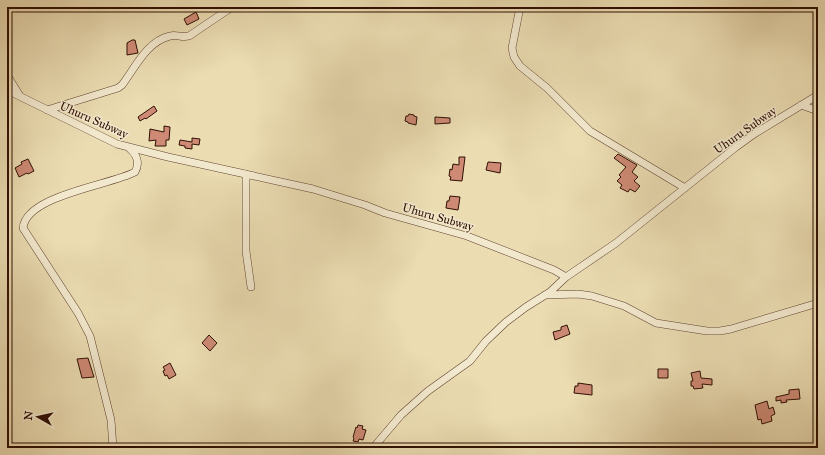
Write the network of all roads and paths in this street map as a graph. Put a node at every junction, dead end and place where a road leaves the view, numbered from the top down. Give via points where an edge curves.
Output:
1 (232, 7) edge
2 (520, 7) edge
3 (7, 75) edge
4 (7, 90) edge
5 (818, 95) edge
6 (20, 96) junction
7 (801, 105) junction
8 (47, 110) junction
9 (818, 111) edge
10 (128, 148) junction
11 (246, 174) junction
12 (685, 188) junction
13 (566, 277) junction
14 (251, 287) dead end
15 (544, 295) junction
16 (818, 303) edge
17 (113, 448) edge
18 (373, 448) edge

1 - 8 street via 188,36 168,36 156,42 118,88
2 - 12 street via 512,48 520,66 551,92 590,131
3 - 6 street
4 - 6 street, Uhuru Subway
5 - 7 street, Uhuru Subway
6 - 8 street, Uhuru Subway
7 - 9 street
7 - 12 street, Uhuru Subway via 754,134
8 - 10 street, Uhuru Subway via 106,140
10 - 11 street, Uhuru Subway
10 - 17 street via 137,157 138,167 135,172 57,198 27,216 23,228 90,336 111,420
11 - 13 street, Uhuru Subway via 313,189 385,213 461,234
11 - 14 street via 246,251
12 - 13 street, Uhuru Subway via 616,243
13 - 15 street
15 - 16 street via 592,296 624,306 656,323 707,331 731,329
15 - 18 street via 506,322 470,361 415,401

